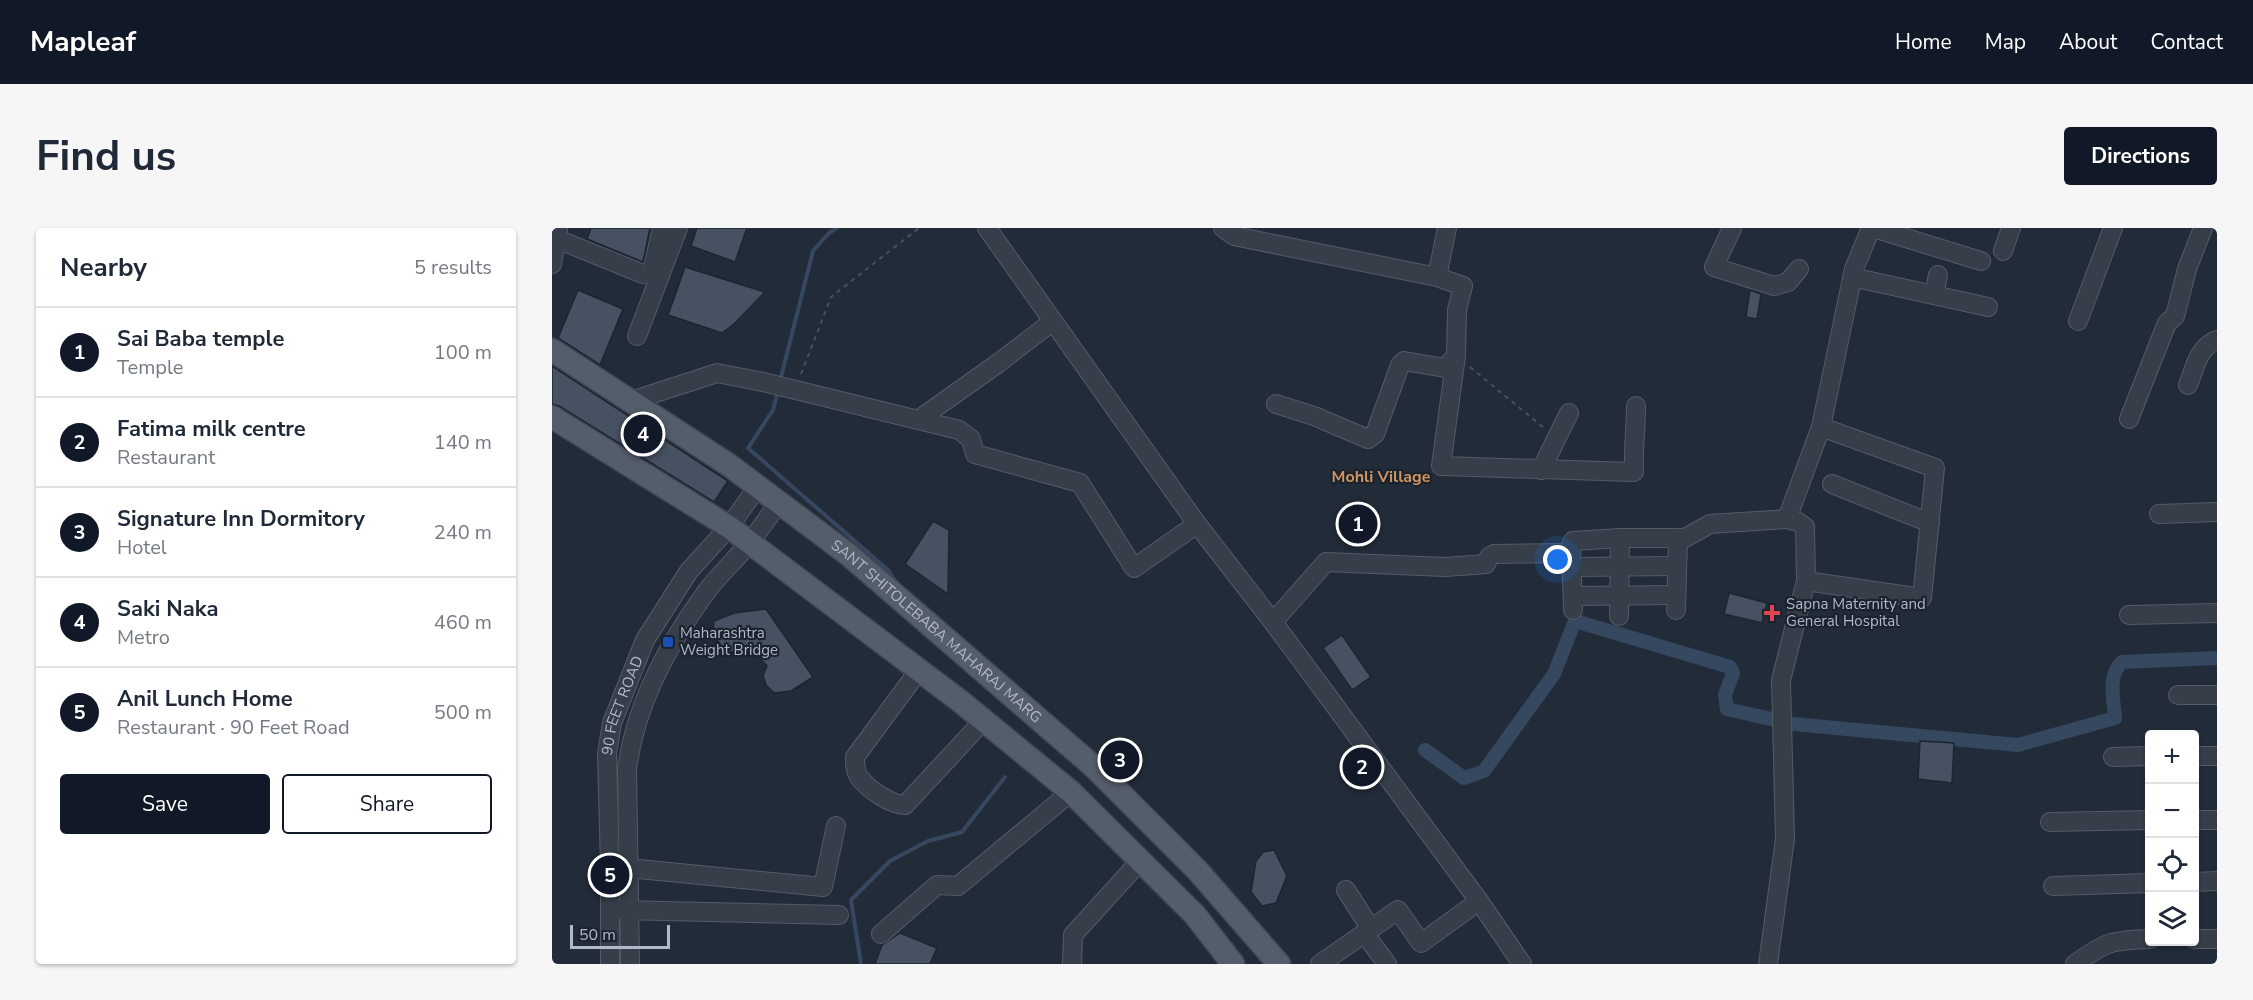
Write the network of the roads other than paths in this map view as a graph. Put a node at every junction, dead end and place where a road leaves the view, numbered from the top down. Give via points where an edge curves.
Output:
1 (662, 228) edge
2 (678, 228) edge
3 (987, 228) edge
4 (1222, 228) edge
5 (1447, 228) edge
6 (1732, 228) edge
7 (1872, 228) edge
8 (2011, 228) edge
9 (2113, 228) edge
10 (2203, 228) edge
11 (558, 234) edge
12 (1867, 251) dead end
13 (2002, 251) dead end
14 (1981, 261) dead end
15 (552, 264) edge
16 (1799, 269) dead end
17 (1938, 275) dead end
18 (1437, 277) junction
19 (1857, 284) junction
20 (1934, 295) junction
21 (1988, 307) dead end
22 (2078, 321) dead end
23 (1052, 322) junction
24 (637, 336) dead end
25 (2217, 340) edge
26 (552, 350) edge
27 (1456, 356) junction
28 (2188, 385) dead end
29 (631, 401) junction
30 (1276, 404) dead end
31 (1636, 406) dead end
32 (1569, 412) dead end
33 (552, 417) edge
34 (2128, 419) dead end
35 (918, 420) junction
36 (1821, 427) junction
37 (1541, 470) junction
38 (1832, 484) dead end
39 (758, 486) junction
40 (778, 502) junction
41 (2217, 512) edge
42 (2159, 514) dead end
43 (1787, 519) junction
44 (1930, 523) junction
45 (1197, 524) junction
46 (729, 527) junction
47 (1620, 538) junction
48 (1678, 538) junction
49 (750, 542) junction
50 (1571, 560) junction
51 (1677, 566) junction
52 (1620, 567) junction
53 (1806, 581) junction
54 (1619, 595) junction
55 (2217, 613) edge
56 (2129, 615) dead end
57 (1619, 616) dead end
58 (1273, 622) junction
59 (919, 670) junction
60 (2178, 695) dead end
61 (2217, 695) edge
62 (984, 721) junction
63 (1056, 734) junction
64 (2145, 756) edge
65 (2199, 756) edge
66 (2217, 756) edge
67 (2113, 757) dead end
68 (1035, 763) junction
69 (1071, 792) junction
70 (2145, 820) edge
71 (2199, 820) edge
72 (2217, 820) edge
73 (2050, 822) dead end
74 (836, 826) dead end
75 (1141, 860) junction
76 (610, 866) junction
77 (629, 867) junction
78 (2217, 881) edge
79 (2199, 882) edge
80 (2145, 883) edge
81 (2053, 886) dead end
82 (1346, 891) dead end
83 (1479, 901) junction
84 (609, 910) junction
85 (629, 910) junction
86 (839, 915) dead end
87 (1368, 931) junction
88 (881, 934) dead end
89 (2145, 939) edge
90 (2199, 939) edge
91 (2217, 939) edge
92 (610, 964) edge
93 (630, 964) edge
94 (1072, 964) edge
95 (1233, 964) edge
96 (1279, 964) edge
97 (1320, 964) edge
98 (1387, 964) edge
99 (1522, 964) edge
100 (1768, 964) edge
101 (2074, 964) edge

1 - 11 street via 653,268 643,274
2 - 24 street
3 - 23 street
4 - 18 street via 1233,236
5 - 18 street
6 - 16 street via 1714,267 1774,286 1788,282
7 - 14 street
7 - 19 street
8 - 13 street
9 - 22 street
10 - 34 street via 2175,316 2167,323
11 - 15 street
12 - 19 street
17 - 20 street
18 - 27 street via 1463,286 1457,310
19 - 20 street
19 - 36 street
20 - 21 street
23 - 35 street
23 - 45 street
25 - 28 street via 2201,352
26 - 29 main road, SANT SHITOLEBABA MAHARAJ MARG
27 - 30 street via 1445,368 1404,361 1375,434 1368,439
27 - 37 street via 1441,466
29 - 35 street via 717,373
29 - 39 main road, SANT SHITOLEBABA MAHARAJ MARG
31 - 37 street via 1634,472
32 - 37 street
33 - 46 main road
35 - 45 street via 959,430 972,439 975,454 1080,483 1134,568
36 - 43 street
36 - 44 street via 1935,468
38 - 44 street
39 - 40 main road, SANT SHITOLEBABA MAHARAJ MARG
39 - 46 street, 90 FEET ROAD
40 - 49 street, 90 FEET ROAD
40 - 63 main road, SANT SHITOLEBABA MAHARAJ MARG via 849,555
41 - 42 street
43 - 48 street via 1710,524
43 - 53 street via 1805,527
44 - 53 street via 1922,598
45 - 58 street
46 - 49 main road
46 - 76 street, 90 FEET ROAD via 682,581 645,640 620,699 607,754
47 - 48 street
47 - 50 street via 1573,541
47 - 52 street
48 - 51 street
49 - 59 main road
49 - 77 street, 90 FEET ROAD via 704,594 664,658 638,717 627,769
50 - 52 street
50 - 54 street via 1573,603
50 - 58 street via 1494,554 1480,566 1326,562
51 - 52 street
51 - 54 street via 1676,602
52 - 54 street
53 - 100 street via 1780,680 1785,839
54 - 57 street
55 - 56 street
58 - 83 street
59 - 62 main road
59 - 62 street via 855,757 859,777 888,802 905,805
60 - 61 street
62 - 68 main road
63 - 68 main road
63 - 96 main road, SANT SHITOLEBABA MAHARAJ MARG via 1197,870
64 - 67 street
65 - 66 street
68 - 69 main road
69 - 75 main road
69 - 88 street via 958,886 937,885
70 - 73 street
71 - 72 street
74 - 77 street via 823,886
75 - 94 street via 1073,935
75 - 95 main road via 1195,915
76 - 77 street
76 - 84 street, 90 FEET ROAD
77 - 85 street, 90 FEET ROAD
78 - 79 street
80 - 81 street
82 - 87 street
83 - 87 street via 1420,943 1398,910
83 - 99 street
84 - 85 street
84 - 92 street, 90 FEET ROAD
85 - 86 street
85 - 93 street, 90 FEET ROAD
87 - 97 street
87 - 98 street
89 - 101 street via 2116,940
90 - 91 street

